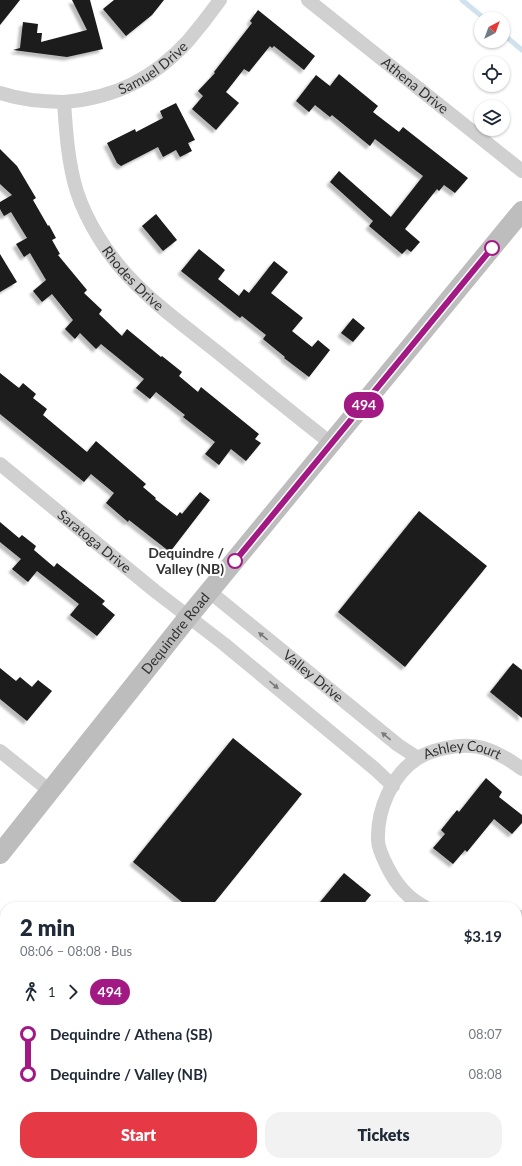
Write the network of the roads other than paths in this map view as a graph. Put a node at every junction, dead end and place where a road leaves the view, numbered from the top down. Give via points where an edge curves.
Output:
1 (220, 0) edge
2 (308, 0) edge
3 (0, 93) edge
4 (64, 102) junction
5 (522, 171) edge
6 (522, 211) edge
7 (332, 444) junction
8 (0, 464) edge
9 (210, 592) junction
10 (189, 616) junction
11 (0, 751) edge
12 (418, 758) junction
13 (522, 769) edge
14 (393, 786) junction
15 (50, 791) junction
16 (0, 854) edge
17 (417, 902) edge

1 - 4 street, Samuel Drive via 188,41 149,76 112,93 82,101
2 - 5 street, Athena Drive
3 - 4 street via 24,99
4 - 7 street, Rhodes Drive via 67,148 77,192 91,223 128,276 158,304
6 - 7 main road, Dequindre Road
7 - 9 main road, Dequindre Road
8 - 10 street, Saratoga Drive
9 - 10 main road, Dequindre Road
12 -> 9 street, Valley Drive via 398,745
10 -> 14 street via 375,768
10 - 15 main road, Dequindre Road
11 - 15 street
12 - 13 street, Ashley Court via 447,747 472,746 508,758
12 - 14 street, Ashley Court via 403,771
14 - 17 street, Ashley Court via 383,805 378,841 384,862 392,877 404,892
15 - 16 main road, Dequindre Road

